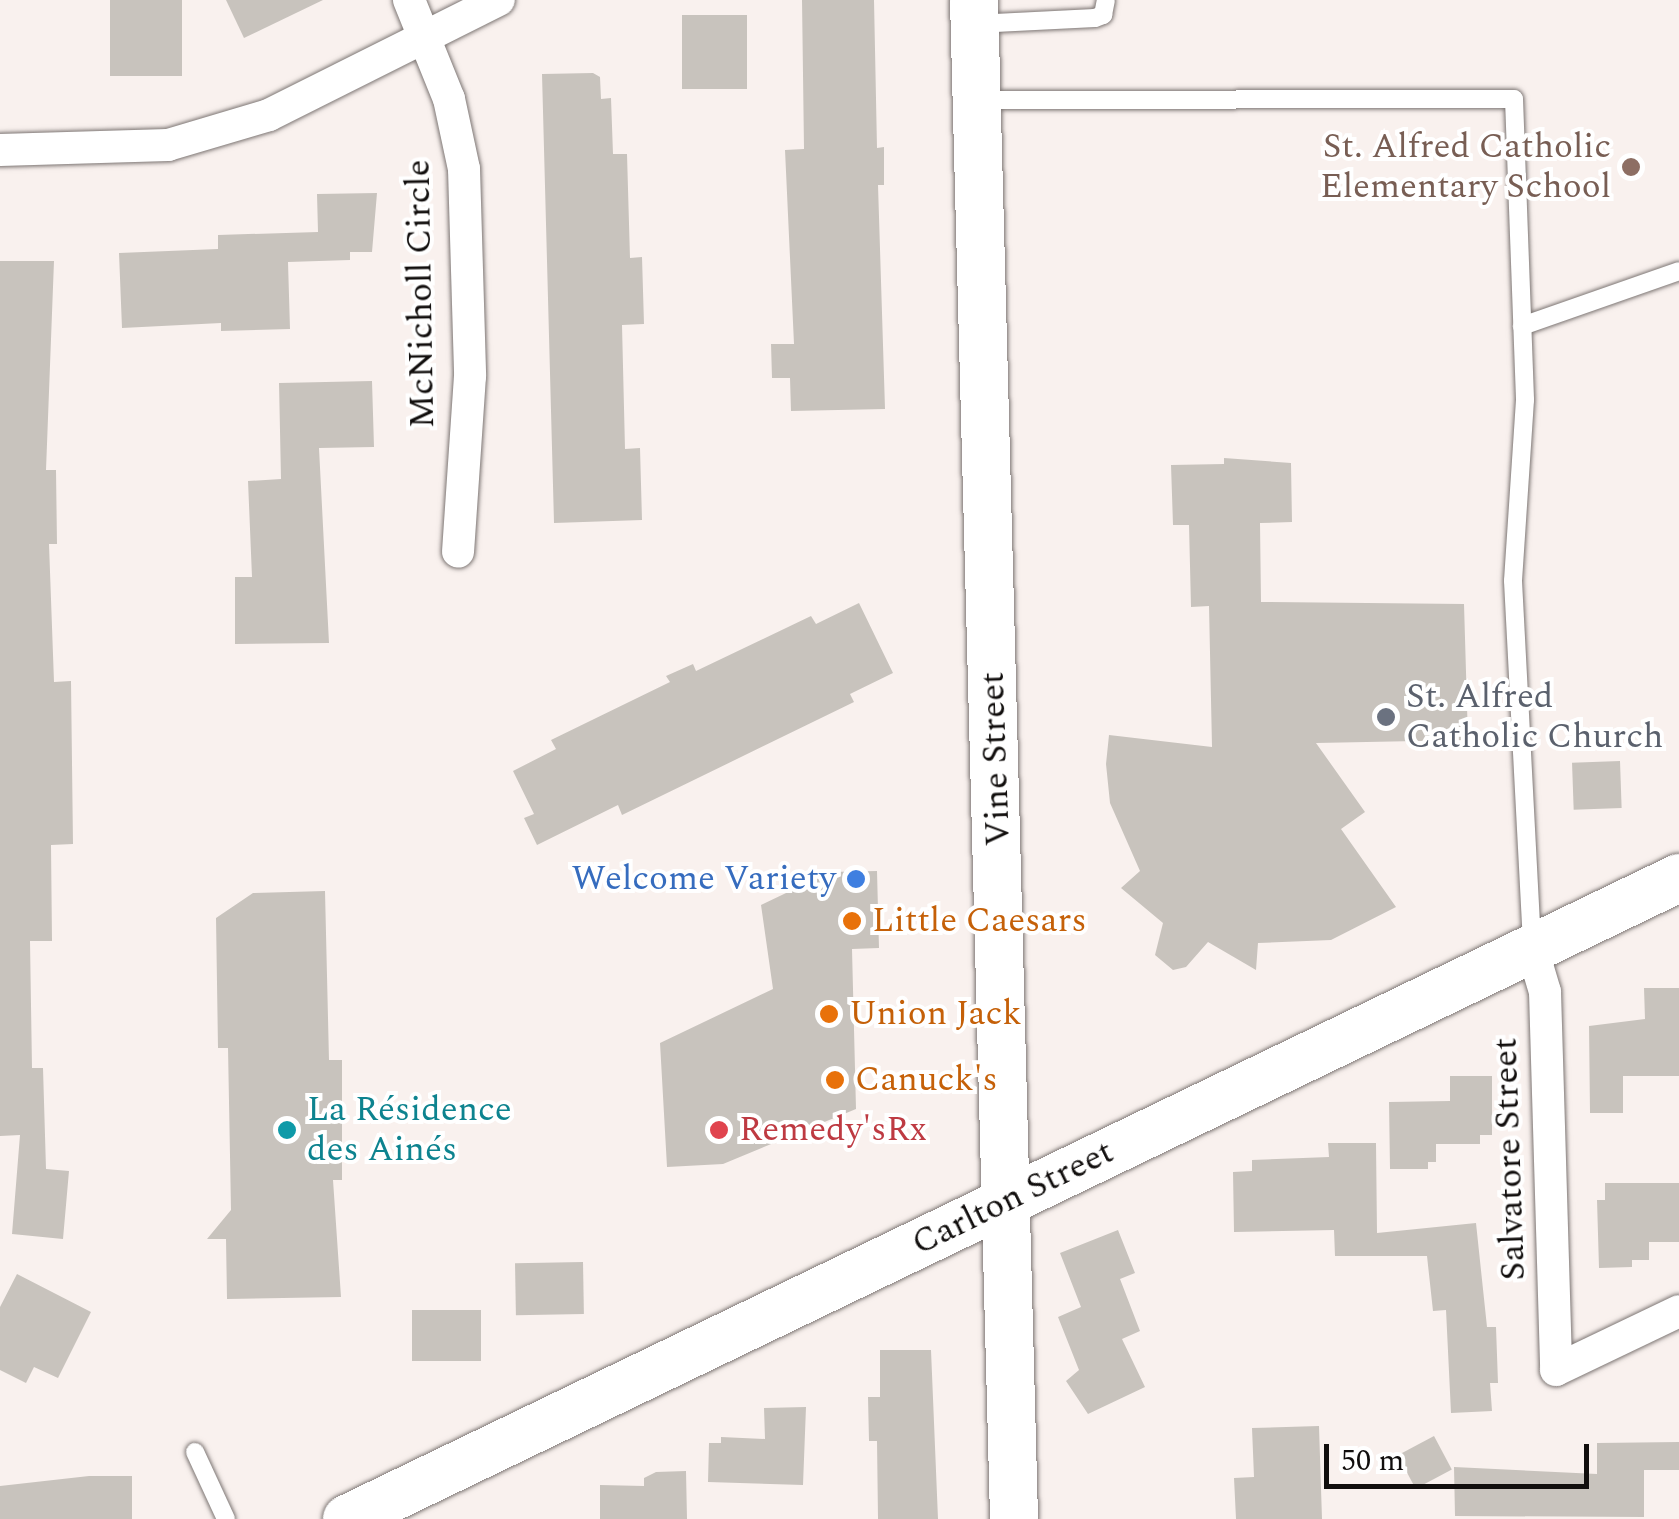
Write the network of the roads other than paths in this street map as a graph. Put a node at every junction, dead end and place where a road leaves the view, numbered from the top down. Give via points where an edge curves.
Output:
1 (409, 0) edge
2 (500, 0) edge
3 (1106, 0) edge
4 (974, 12) edge
5 (424, 39) junction
6 (976, 100) junction
7 (0, 150) edge
8 (1679, 271) edge
9 (1522, 326) junction
10 (458, 552) dead end
11 (1679, 878) edge
12 (1532, 948) junction
13 (1009, 1200) junction
14 (1679, 1311) edge
15 (195, 1452) dead end
16 (226, 1519) edge
17 (347, 1519) edge
18 (1014, 1519) edge

1 - 5 street, McNicholl Circle
2 - 5 street
3 - 4 lane via 1104,14 1095,18
4 - 6 street, Vine Street
5 - 7 street via 269,114 168,144
5 - 10 street, McNicholl Circle via 448,99 464,169 470,376
6 - 9 lane via 1514,99
6 - 13 street, Vine Street
8 - 9 lane
9 - 12 lane via 1512,581
11 - 12 street, Carlton Street
12 - 13 street, Carlton Street
12 - 14 street, Salvatore Street via 1545,992 1556,1370
13 - 17 street, Carlton Street
13 - 18 street, Vine Street
15 - 16 lane

